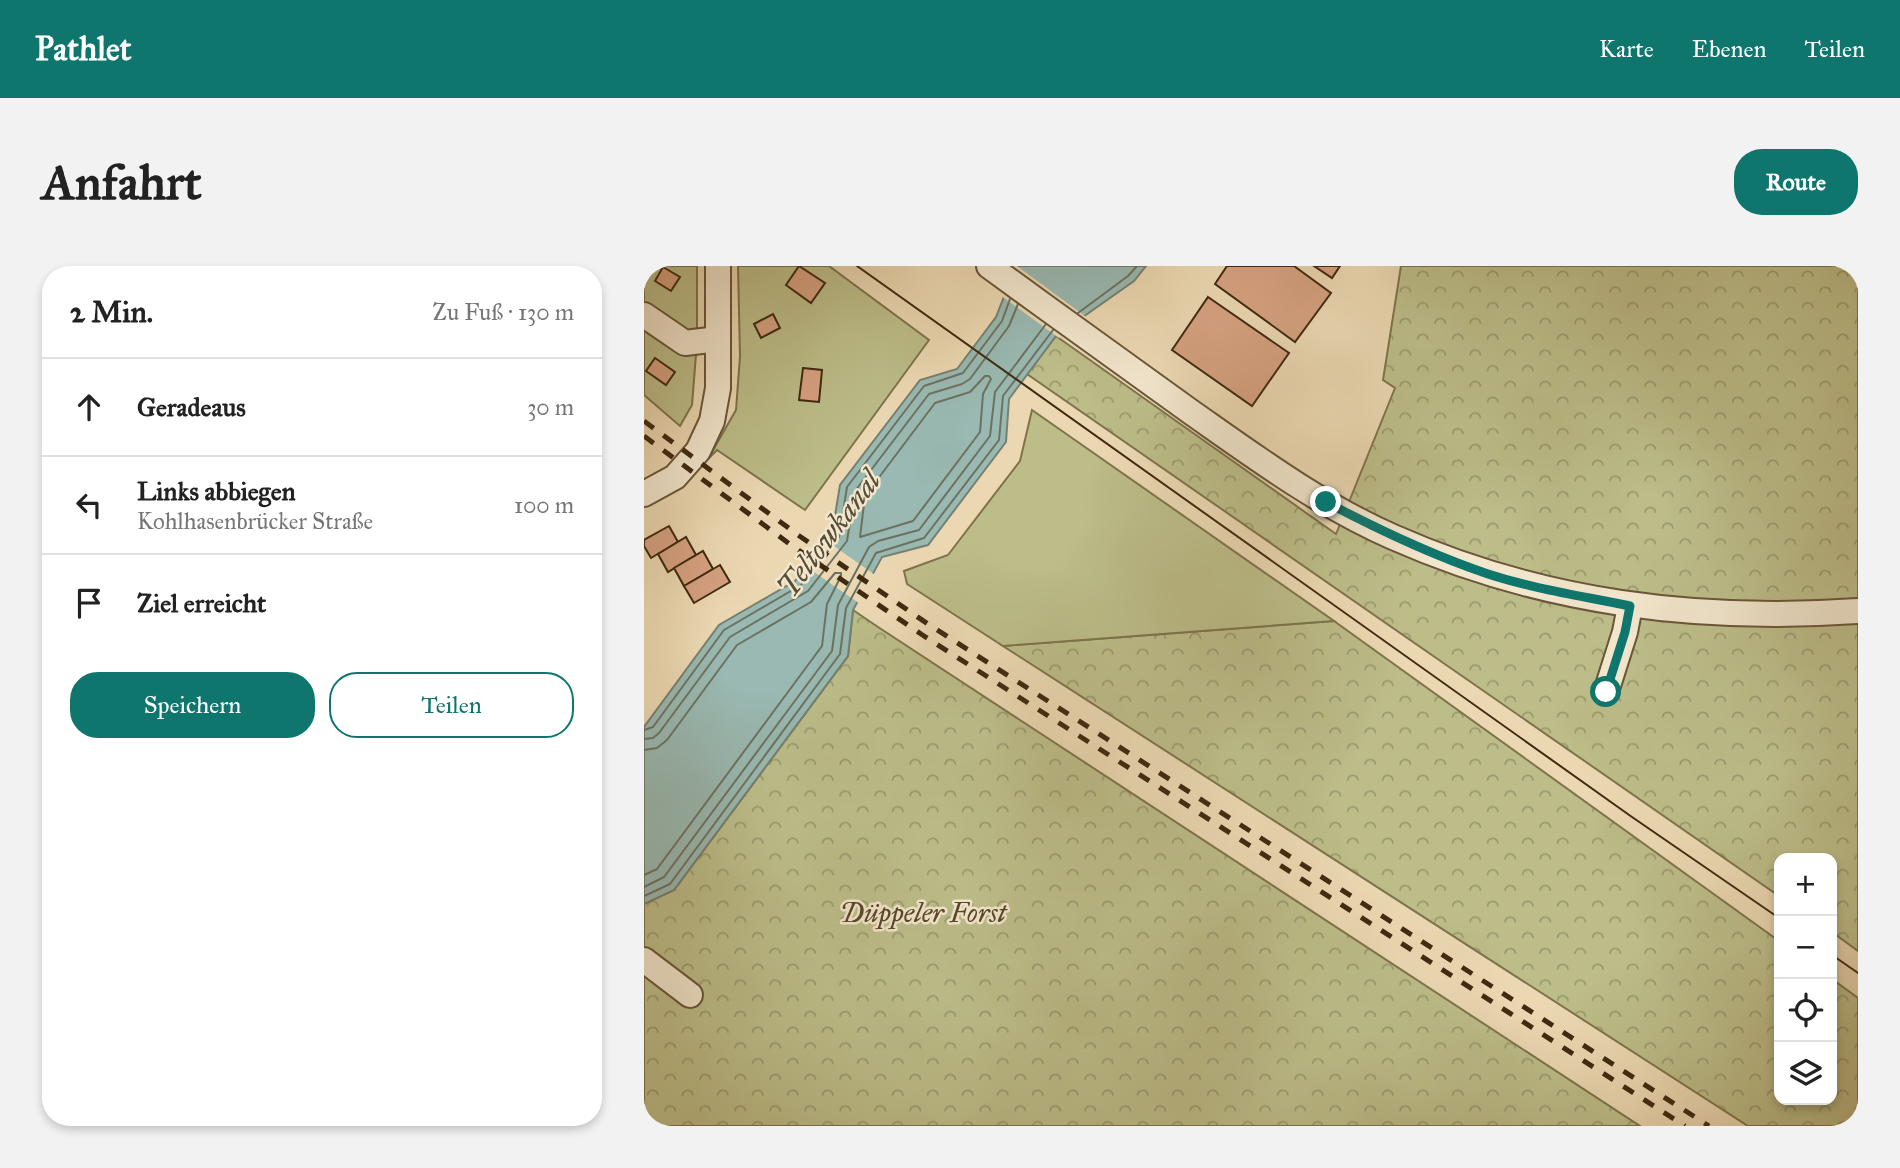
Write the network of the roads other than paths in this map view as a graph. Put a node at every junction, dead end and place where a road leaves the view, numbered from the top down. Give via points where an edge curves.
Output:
1 (718, 266) edge
2 (989, 266) edge
3 (644, 315) edge
4 (718, 339) junction
5 (644, 494) edge
6 (1630, 606) junction
7 (1858, 611) edge
8 (1606, 692) dead end
9 (644, 960) edge
10 (690, 995) dead end

1 - 4 street
2 - 6 street via 1255,457 1326,502 1392,537 1489,574
3 - 4 street via 685,343
4 - 5 street via 718,388 712,421 698,452 675,477
6 - 7 street via 1729,613
6 - 8 street
9 - 10 street

